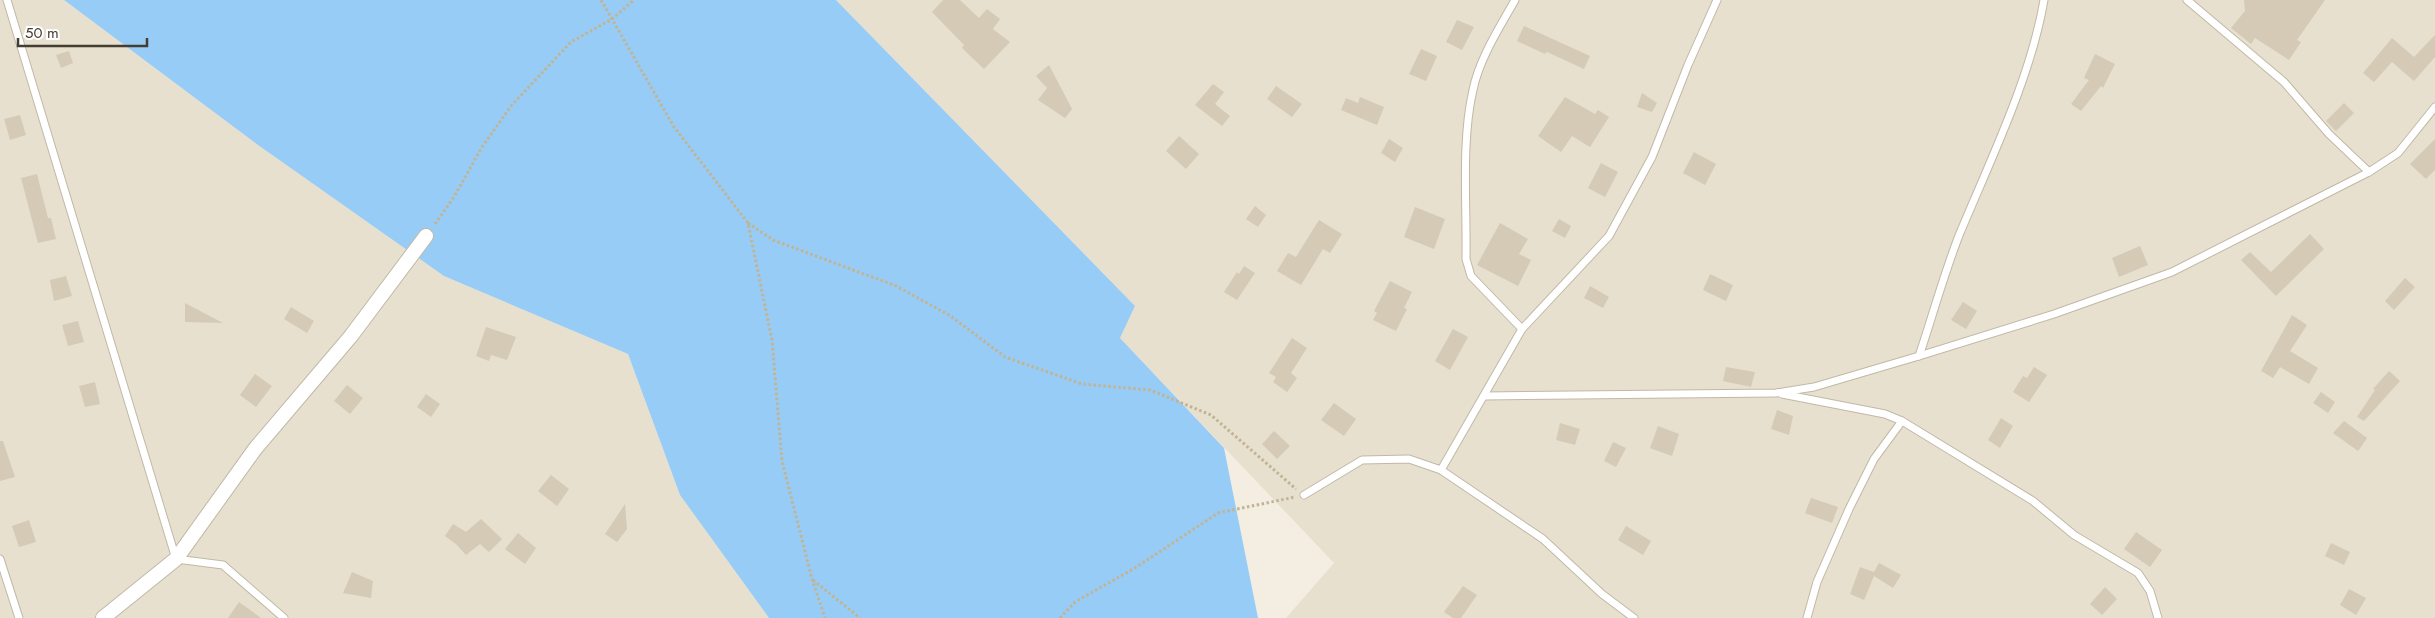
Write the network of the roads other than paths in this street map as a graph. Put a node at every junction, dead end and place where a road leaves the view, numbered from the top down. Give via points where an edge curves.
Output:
1 (7, 0) edge
2 (1515, 0) edge
3 (1717, 0) edge
4 (2044, 0) edge
5 (2187, 0) edge
6 (2435, 107) edge
7 (2369, 172) junction
8 (426, 236) road end
9 (1522, 329) junction
10 (1919, 356) junction
11 (1776, 393) junction
12 (1484, 396) junction
13 (1902, 421) junction
14 (1441, 470) junction
15 (1304, 495) road end
16 (0, 559) edge
17 (176, 559) junction
18 (19, 618) edge
19 (103, 618) edge
20 (284, 618) edge
21 (1634, 618) edge
22 (1807, 618) edge
23 (2158, 618) edge

1 - 17 lane
2 - 9 lane via 1493,37 1473,89 1467,141 1466,259 1471,276
3 - 9 lane via 1652,157 1609,236
4 - 10 lane via 2013,103 1959,236
5 - 7 lane via 2284,82 2329,134
6 - 7 lane via 2398,153
7 - 10 lane via 2172,272 2054,314
8 - 17 street via 351,336 255,449
9 - 12 lane
10 - 11 lane via 1814,387
11 - 12 lane
11 - 13 lane via 1885,414
12 - 14 lane
13 - 22 lane via 1874,459 1849,509 1817,582
13 - 23 lane via 2033,501 2074,535 2138,574 2150,591
14 - 15 lane via 1409,459 1362,460
14 - 21 lane via 1543,539 1602,594
16 - 18 lane
17 - 19 street
17 - 20 lane via 223,565

